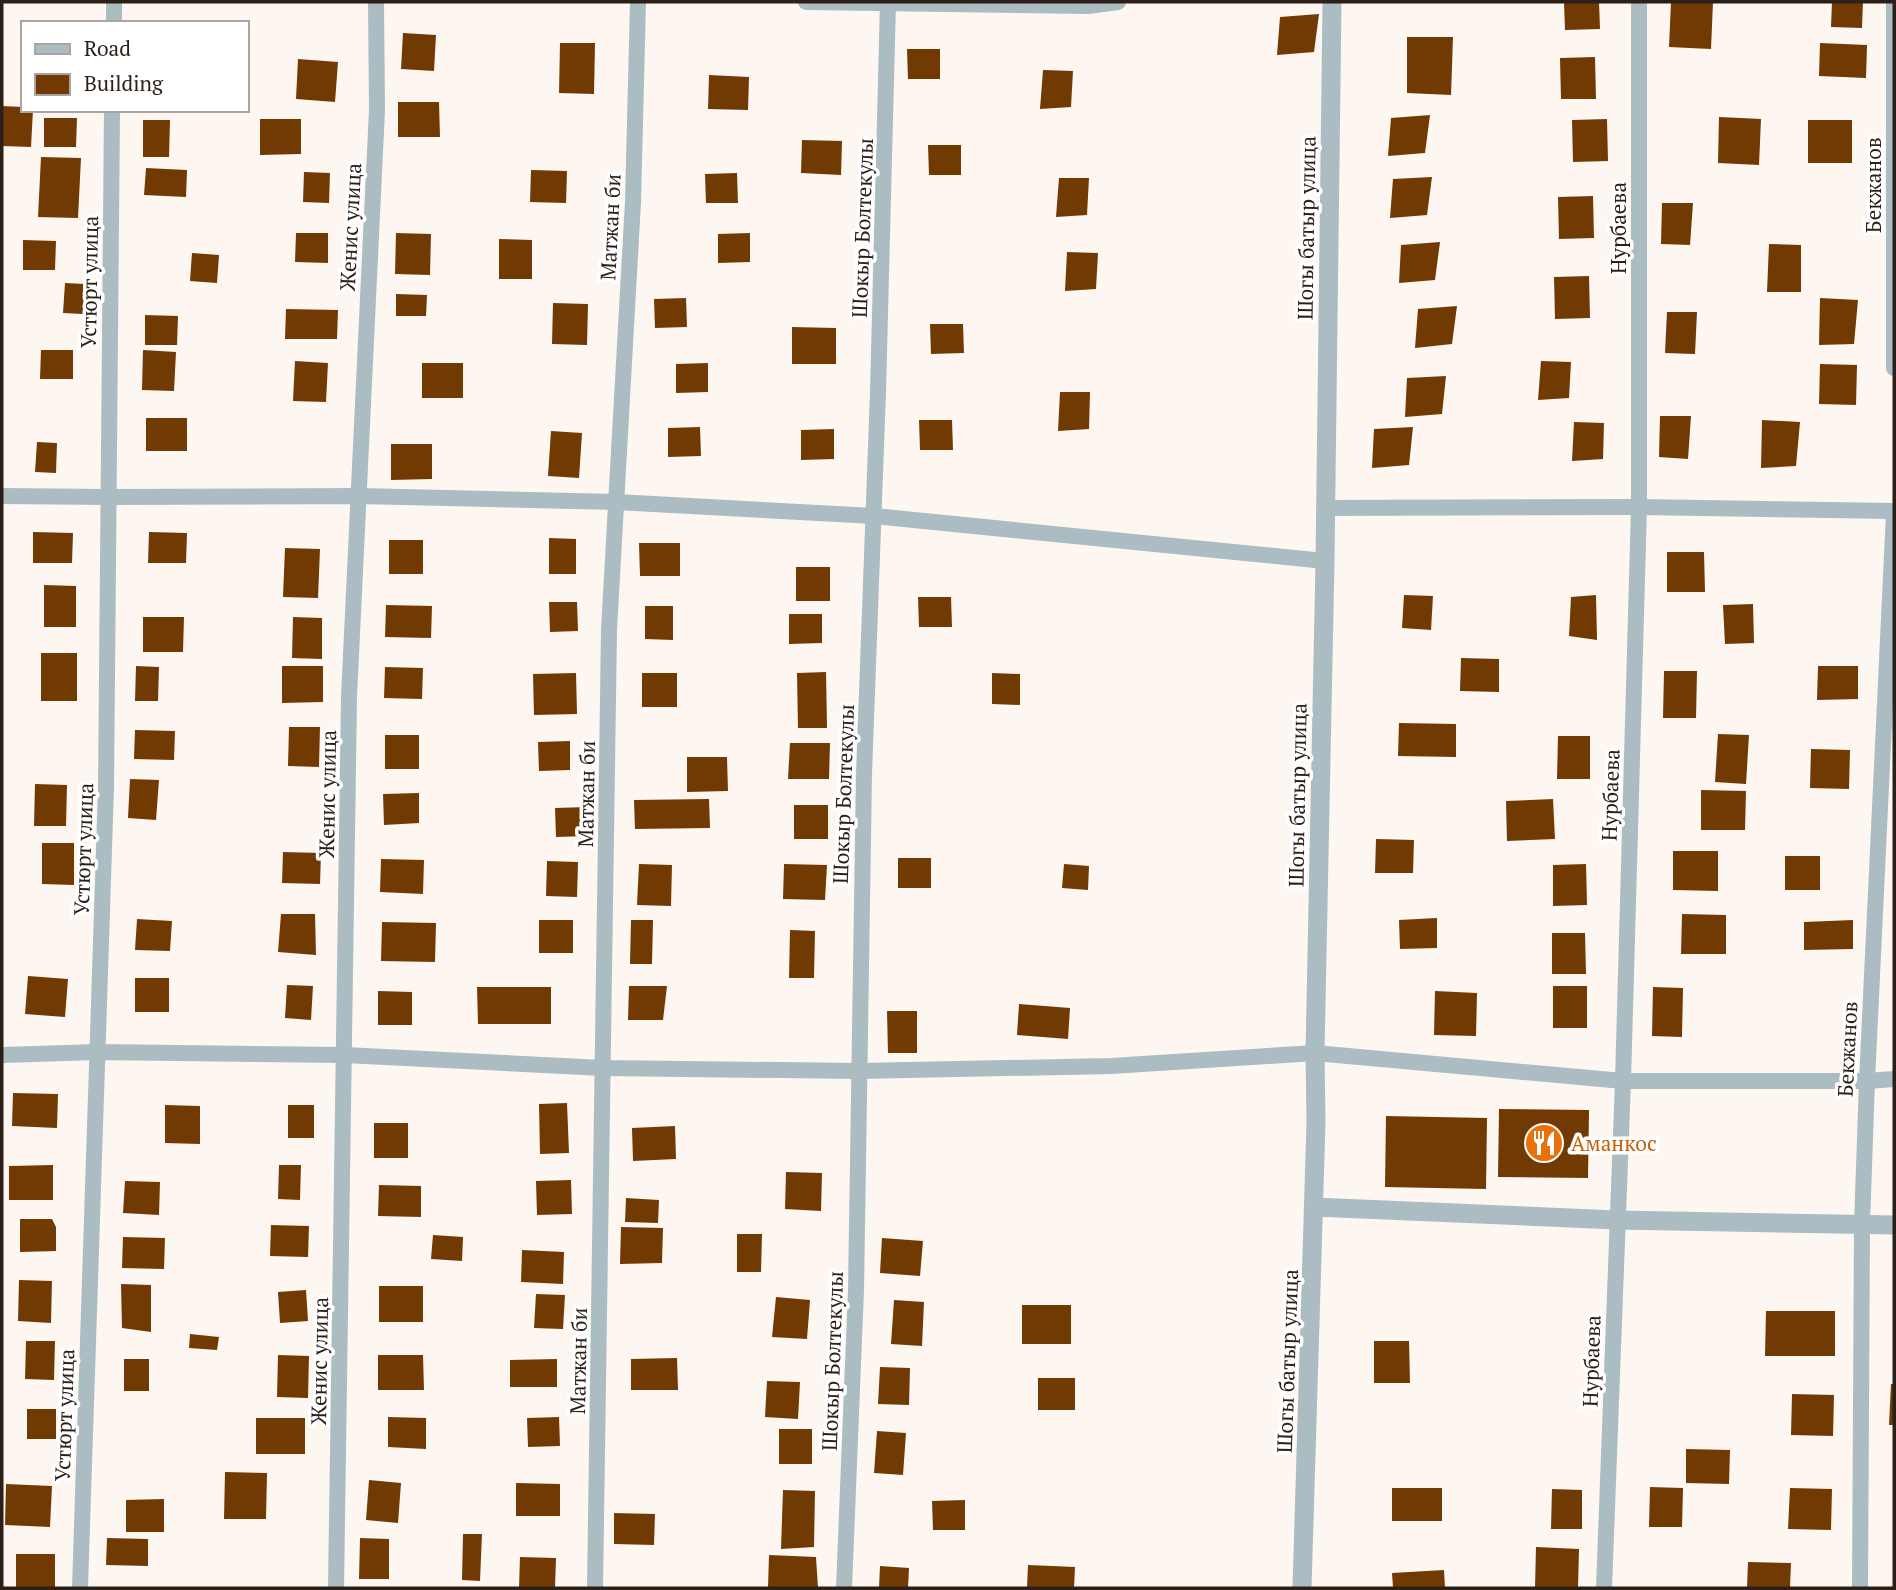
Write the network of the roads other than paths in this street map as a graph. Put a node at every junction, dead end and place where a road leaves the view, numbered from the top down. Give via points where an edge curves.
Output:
1 (114, 2) edge
2 (376, 2) edge
3 (638, 2) edge
4 (806, 2) edge
5 (888, 2) edge
6 (1118, 2) edge
7 (1639, 2) edge
8 (1894, 2) edge
9 (1330, 3) edge
10 (114, 21) edge
11 (112, 112) edge
12 (1894, 368) edge
13 (2, 496) edge
14 (359, 496) junction
15 (108, 497) junction
16 (617, 502) junction
17 (1325, 508) junction
18 (1639, 508) junction
19 (1894, 512) edge
20 (874, 516) junction
21 (1325, 561) junction
22 (97, 1052) junction
23 (1315, 1053) junction
24 (2, 1055) edge
25 (345, 1055) junction
26 (604, 1068) junction
27 (859, 1071) junction
28 (1894, 1079) edge
29 (1623, 1081) junction
30 (1867, 1081) junction
31 (1314, 1207) junction
32 (1617, 1220) junction
33 (1862, 1224) junction
34 (1894, 1225) edge
35 (80, 1588) edge
36 (336, 1588) edge
37 (595, 1588) edge
38 (844, 1588) edge
39 (1302, 1588) edge
40 (1604, 1588) edge
41 (1860, 1588) edge

1 - 10 street
2 - 14 street, Женис улица via 377,110
3 - 16 street, Матжан би
4 - 5 street
5 - 6 street via 1088,6
5 - 20 street, Шокыр Болтекулы
7 - 18 street, Нурбаева
8 - 12 street, Бекжанов
9 - 17 street, Шогы батыр улица
11 - 15 street, Устюрт улица
13 - 15 street
14 - 15 street
14 - 16 street
14 - 25 street, Женис улица via 349,697
15 - 22 street, Устюрт улица via 106,788
16 - 20 street
16 - 26 street, Матжан би via 610,630
17 - 18 street
17 - 21 street, Шогы батыр улица
18 - 19 street
18 - 29 street, Нурбаева
19 - 30 street, Бекжанов
20 - 21 street
20 - 27 street, Шокыр Болтекулы
21 - 23 street, Шогы батыр улица
22 - 24 street
22 - 25 street
22 - 35 street, Устюрт улица
23 - 27 street via 1111,1066
23 - 29 street
23 - 31 street, Шогы батыр улица
25 - 26 street
25 - 36 street, Женис улица
26 - 27 street
26 - 37 street, Матжан би
27 - 38 street, Шокыр Болтекулы
28 - 30 street
29 - 30 street
29 - 32 street, Нурбаева
30 - 33 street, Бекжанов
31 - 32 street
31 - 39 street, Шогы батыр улица
32 - 33 street
32 - 40 street, Нурбаева
33 - 34 street
33 - 41 street, Бекжанов

